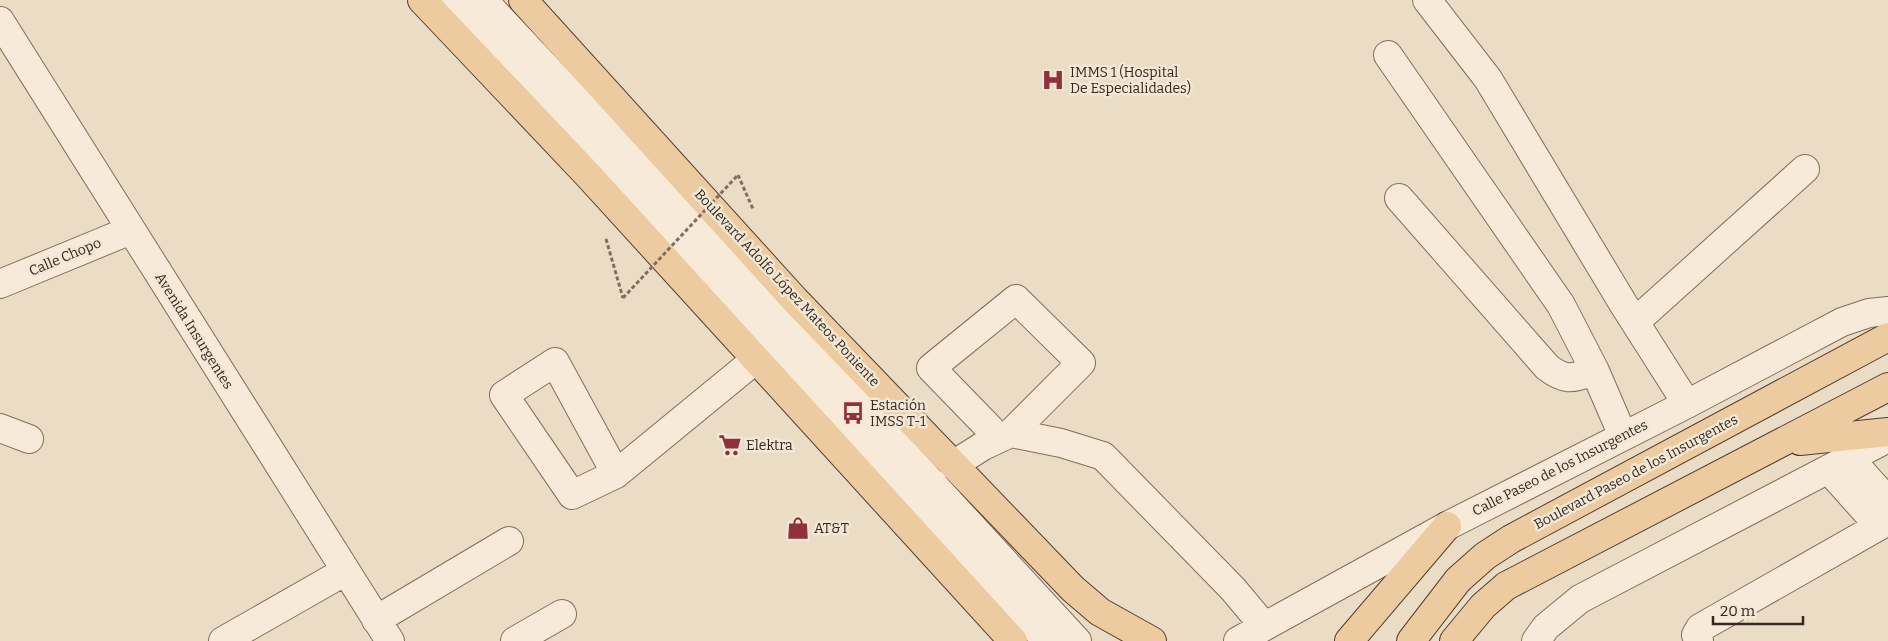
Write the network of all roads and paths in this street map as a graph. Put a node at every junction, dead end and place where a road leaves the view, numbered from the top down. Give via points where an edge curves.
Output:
1 (422, 0) edge
2 (454, 0) edge
3 (483, 0) edge
4 (523, 0) edge
5 (1427, 0) edge
6 (0, 21) edge
7 (1388, 55) dead end
8 (1805, 169) dead end
9 (738, 175) dead end
10 (1399, 198) dead end
11 (131, 230) junction
12 (0, 284) edge
13 (623, 298) dead end
14 (1888, 311) edge
15 (1635, 322) junction
16 (1888, 337) edge
17 (755, 360) junction
18 (1595, 371) junction
19 (1888, 386) edge
20 (1687, 404) junction
21 (0, 428) edge
22 (1888, 432) edge
23 (1005, 436) junction
24 (1623, 436) junction
25 (1888, 438) edge
26 (29, 439) dead end
27 (1781, 444) junction
28 (1840, 464) junction
29 (954, 465) junction
30 (616, 474) junction
31 (1885, 516) edge
32 (1447, 526) junction
33 (509, 541) dead end
34 (344, 572) junction
35 (562, 614) dead end
36 (1264, 626) junction
37 (383, 630) edge
38 (222, 641) edge
39 (515, 641) edge
40 (1014, 641) edge
41 (1047, 641) edge
42 (1077, 641) edge
43 (1152, 641) edge
44 (1238, 641) edge
45 (1349, 641) edge
46 (1411, 641) edge
47 (1454, 641) edge
48 (1536, 641) edge
49 (1699, 641) edge

1 - 17 main road
2 - 41 street via 702,263
3 - 42 street
4 - 29 main road, Boulevard Adolfo López Mateos Poniente via 795,300
5 - 15 street via 1488,79
6 - 11 street, Avenida Insurgentes
7 - 18 street via 1561,305
8 - 15 street
9 - 13 path, bridge
10 - 18 street via 1547,367 1559,376 1572,378
11 - 12 street, Calle Chopo
11 - 34 street, Avenida Insurgentes
14 - 20 street, Calle Paseo de los Insurgentes via 1842,322
15 - 20 street
16 - 46 main road, Boulevard Paseo de los Insurgentes via 1510,539 1458,580
17 - 30 street
17 - 40 main road
18 - 24 street
19 - 27 main road
20 - 24 street, Calle Paseo de los Insurgentes
21 - 26 street
22 - 27 main road
23 - 23 street via 1081,363 1016,299 931,368
23 - 29 street
23 - 36 street via 1061,443 1102,456 1233,589
24 - 32 street, Calle Paseo de los Insurgentes
25 - 28 street
27 - 47 main road via 1506,586 1483,606
28 - 31 street
28 - 48 street via 1580,599 1546,627
29 - 43 main road, Boulevard Adolfo López Mateos Poniente via 1073,589 1100,612
30 - 30 street via 572,496 504,395 555,362
31 - 49 street via 1700,628 1696,635
32 - 36 street, Calle Paseo de los Insurgentes
32 - 45 main road
33 - 37 street
34 - 37 street, Avenida Insurgentes
34 - 38 street
35 - 39 street
36 - 44 street, Calle Paseo de los Insurgentes

